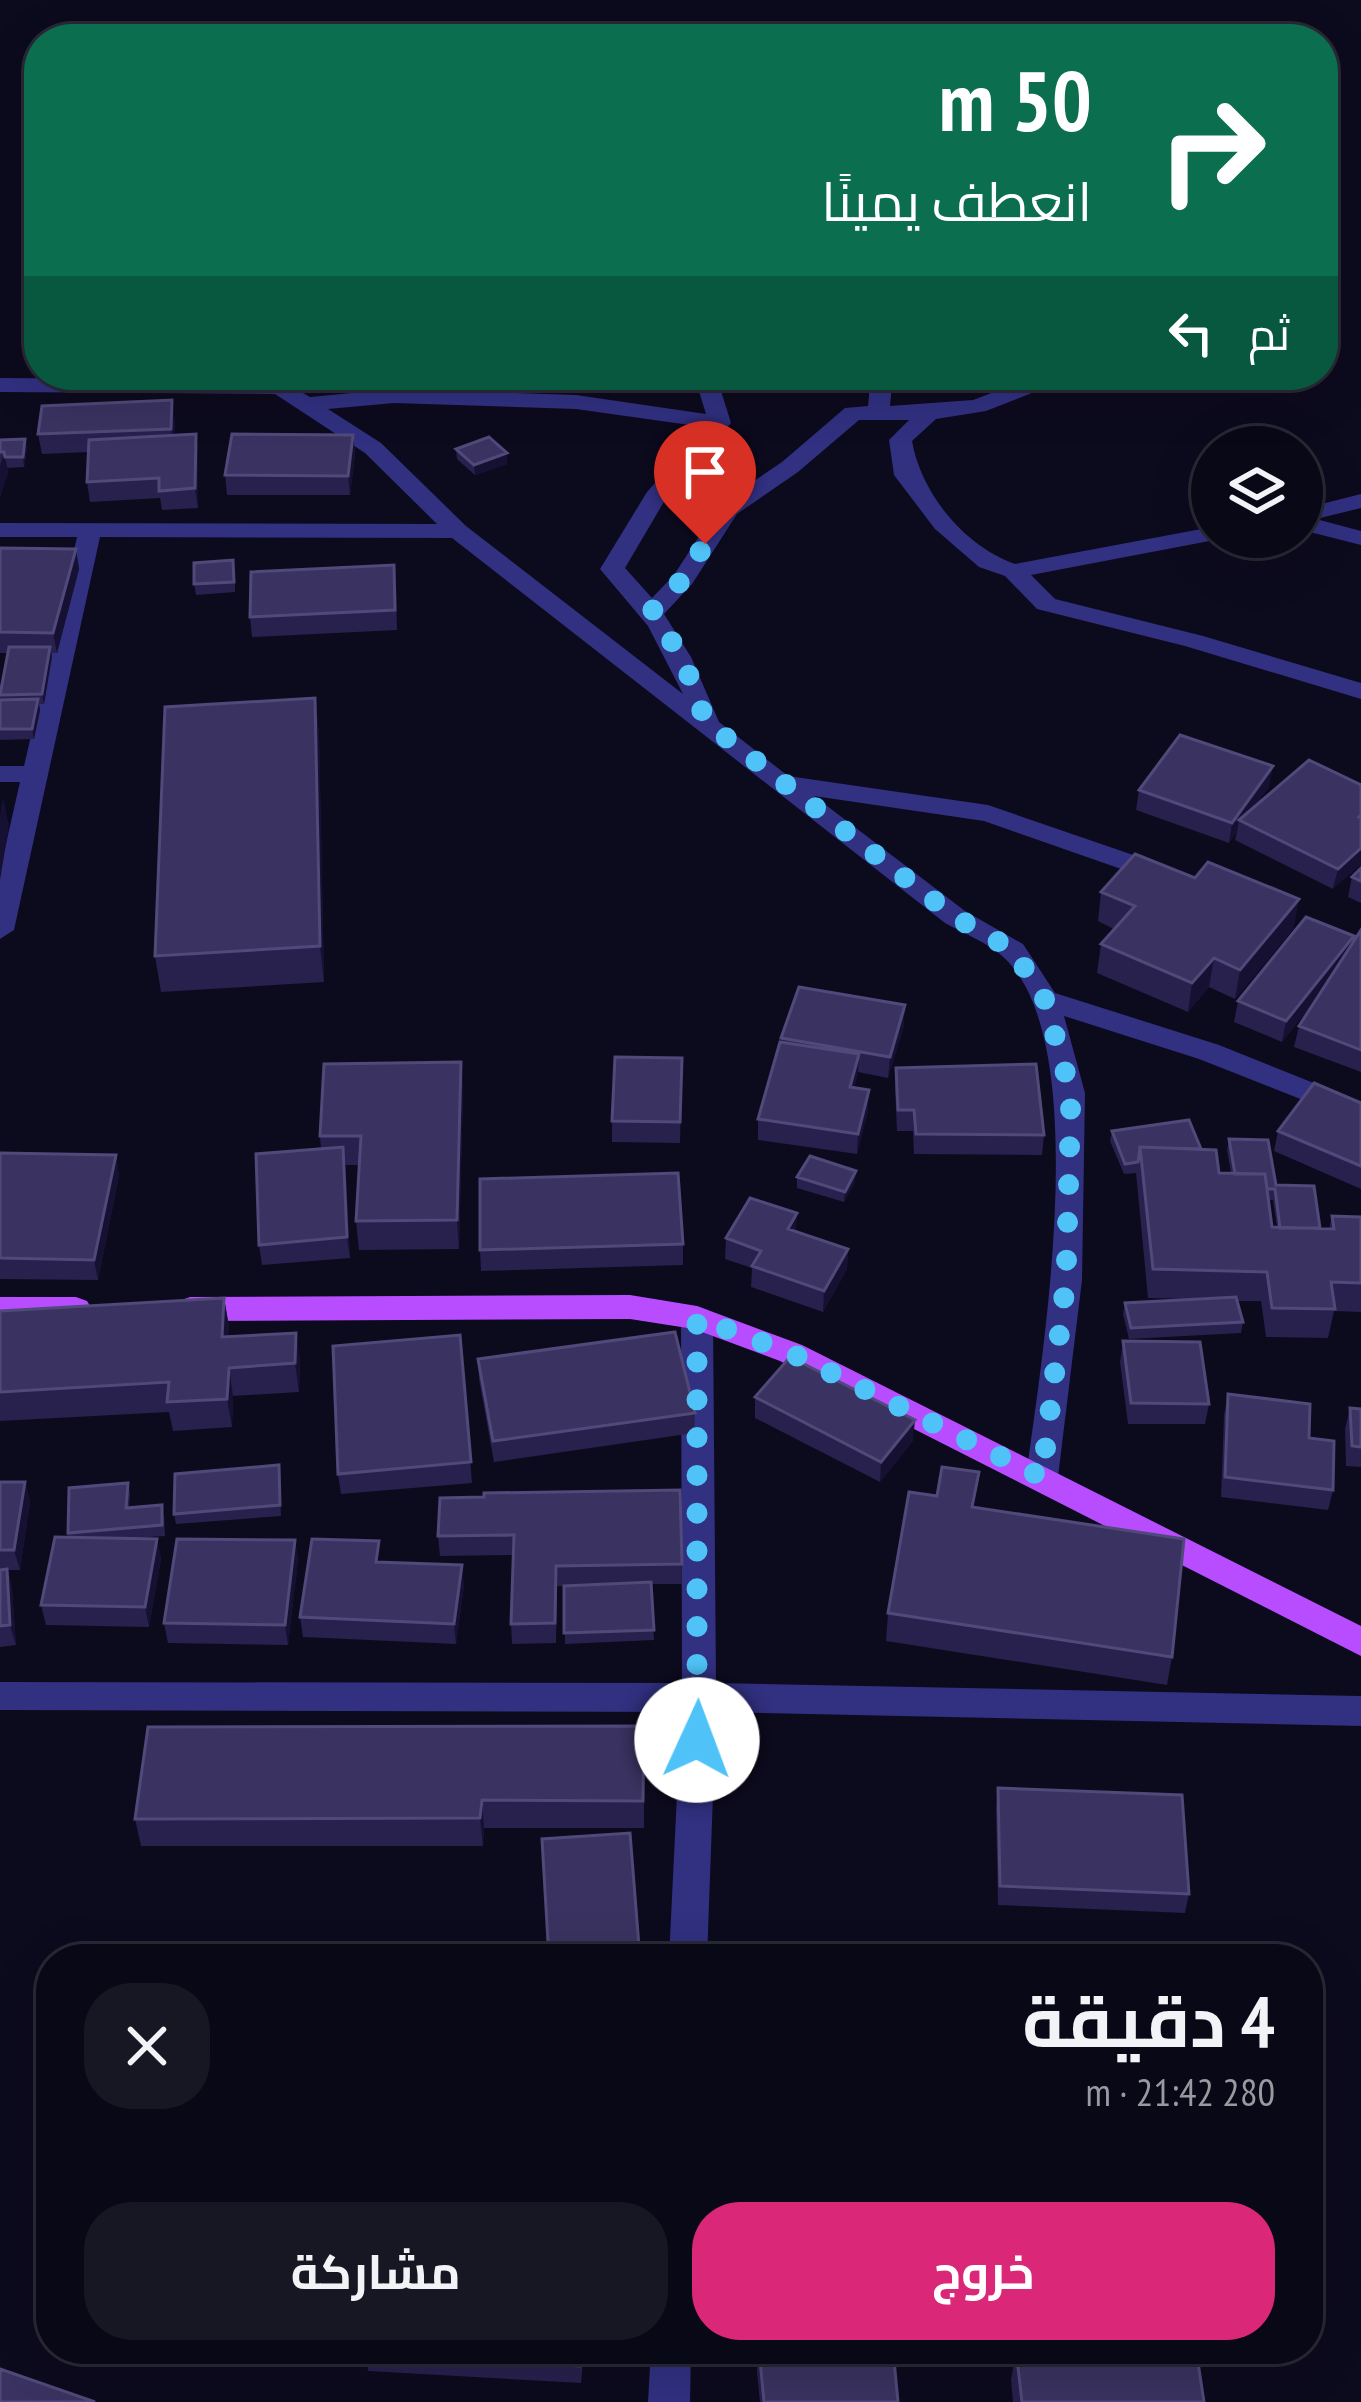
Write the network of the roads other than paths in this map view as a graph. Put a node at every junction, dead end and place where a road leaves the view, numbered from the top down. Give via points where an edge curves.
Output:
1 (284, 390) edge
2 (710, 390) edge
3 (880, 390) edge
4 (1019, 390) edge
5 (305, 404) junction
6 (929, 413) junction
7 (878, 416) junction
8 (720, 423) junction
9 (1361, 501) edge
10 (1323, 513) edge
11 (1323, 526) edge
12 (0, 530) edge
13 (458, 530) junction
14 (90, 531) junction
15 (1191, 538) edge
16 (1361, 538) edge
17 (1013, 571) junction
18 (652, 611) junction
19 (1361, 691) edge
20 (706, 722) junction
21 (0, 774) edge
22 (32, 774) junction
23 (782, 784) junction
24 (1183, 882) edge
25 (0, 930) edge
26 (1045, 1000) junction
27 (1361, 1113) edge
28 (0, 1309) edge
29 (118, 1309) edge
30 (166, 1309) edge
31 (697, 1318) junction
32 (1042, 1477) junction
33 (1361, 1642) edge
34 (0, 1696) edge
35 (699, 1696) junction
36 (1361, 1712) edge
37 (689, 1944) edge
38 (670, 2364) edge
39 (669, 2402) edge

1 - 5 street
2 - 8 street
3 - 7 street
4 - 6 street
5 - 8 street via 394,396 576,402
5 - 13 street via 373,448
6 - 7 street
6 - 17 street via 900,440 906,476 943,524 987,562
7 - 18 street via 853,413 728,509
8 - 18 street via 655,497 612,569
9 - 10 street
11 - 16 street
12 - 14 street
13 - 14 street
13 - 20 street
14 - 22 street
15 - 17 street
17 - 19 street via 1046,604
18 - 20 street via 683,659
20 - 23 street
21 - 22 street
22 - 25 street
23 - 24 street via 988,813
23 - 26 street via 955,917 1013,950
26 - 27 street via 1209,1052
26 - 32 street via 1071,1093 1066,1280
28 - 29 main road
30 - 31 main road via 630,1307
31 - 32 main road via 791,1353
31 - 35 street
32 - 33 main road
34 - 35 street
35 - 36 street
35 - 37 street
38 - 39 street

